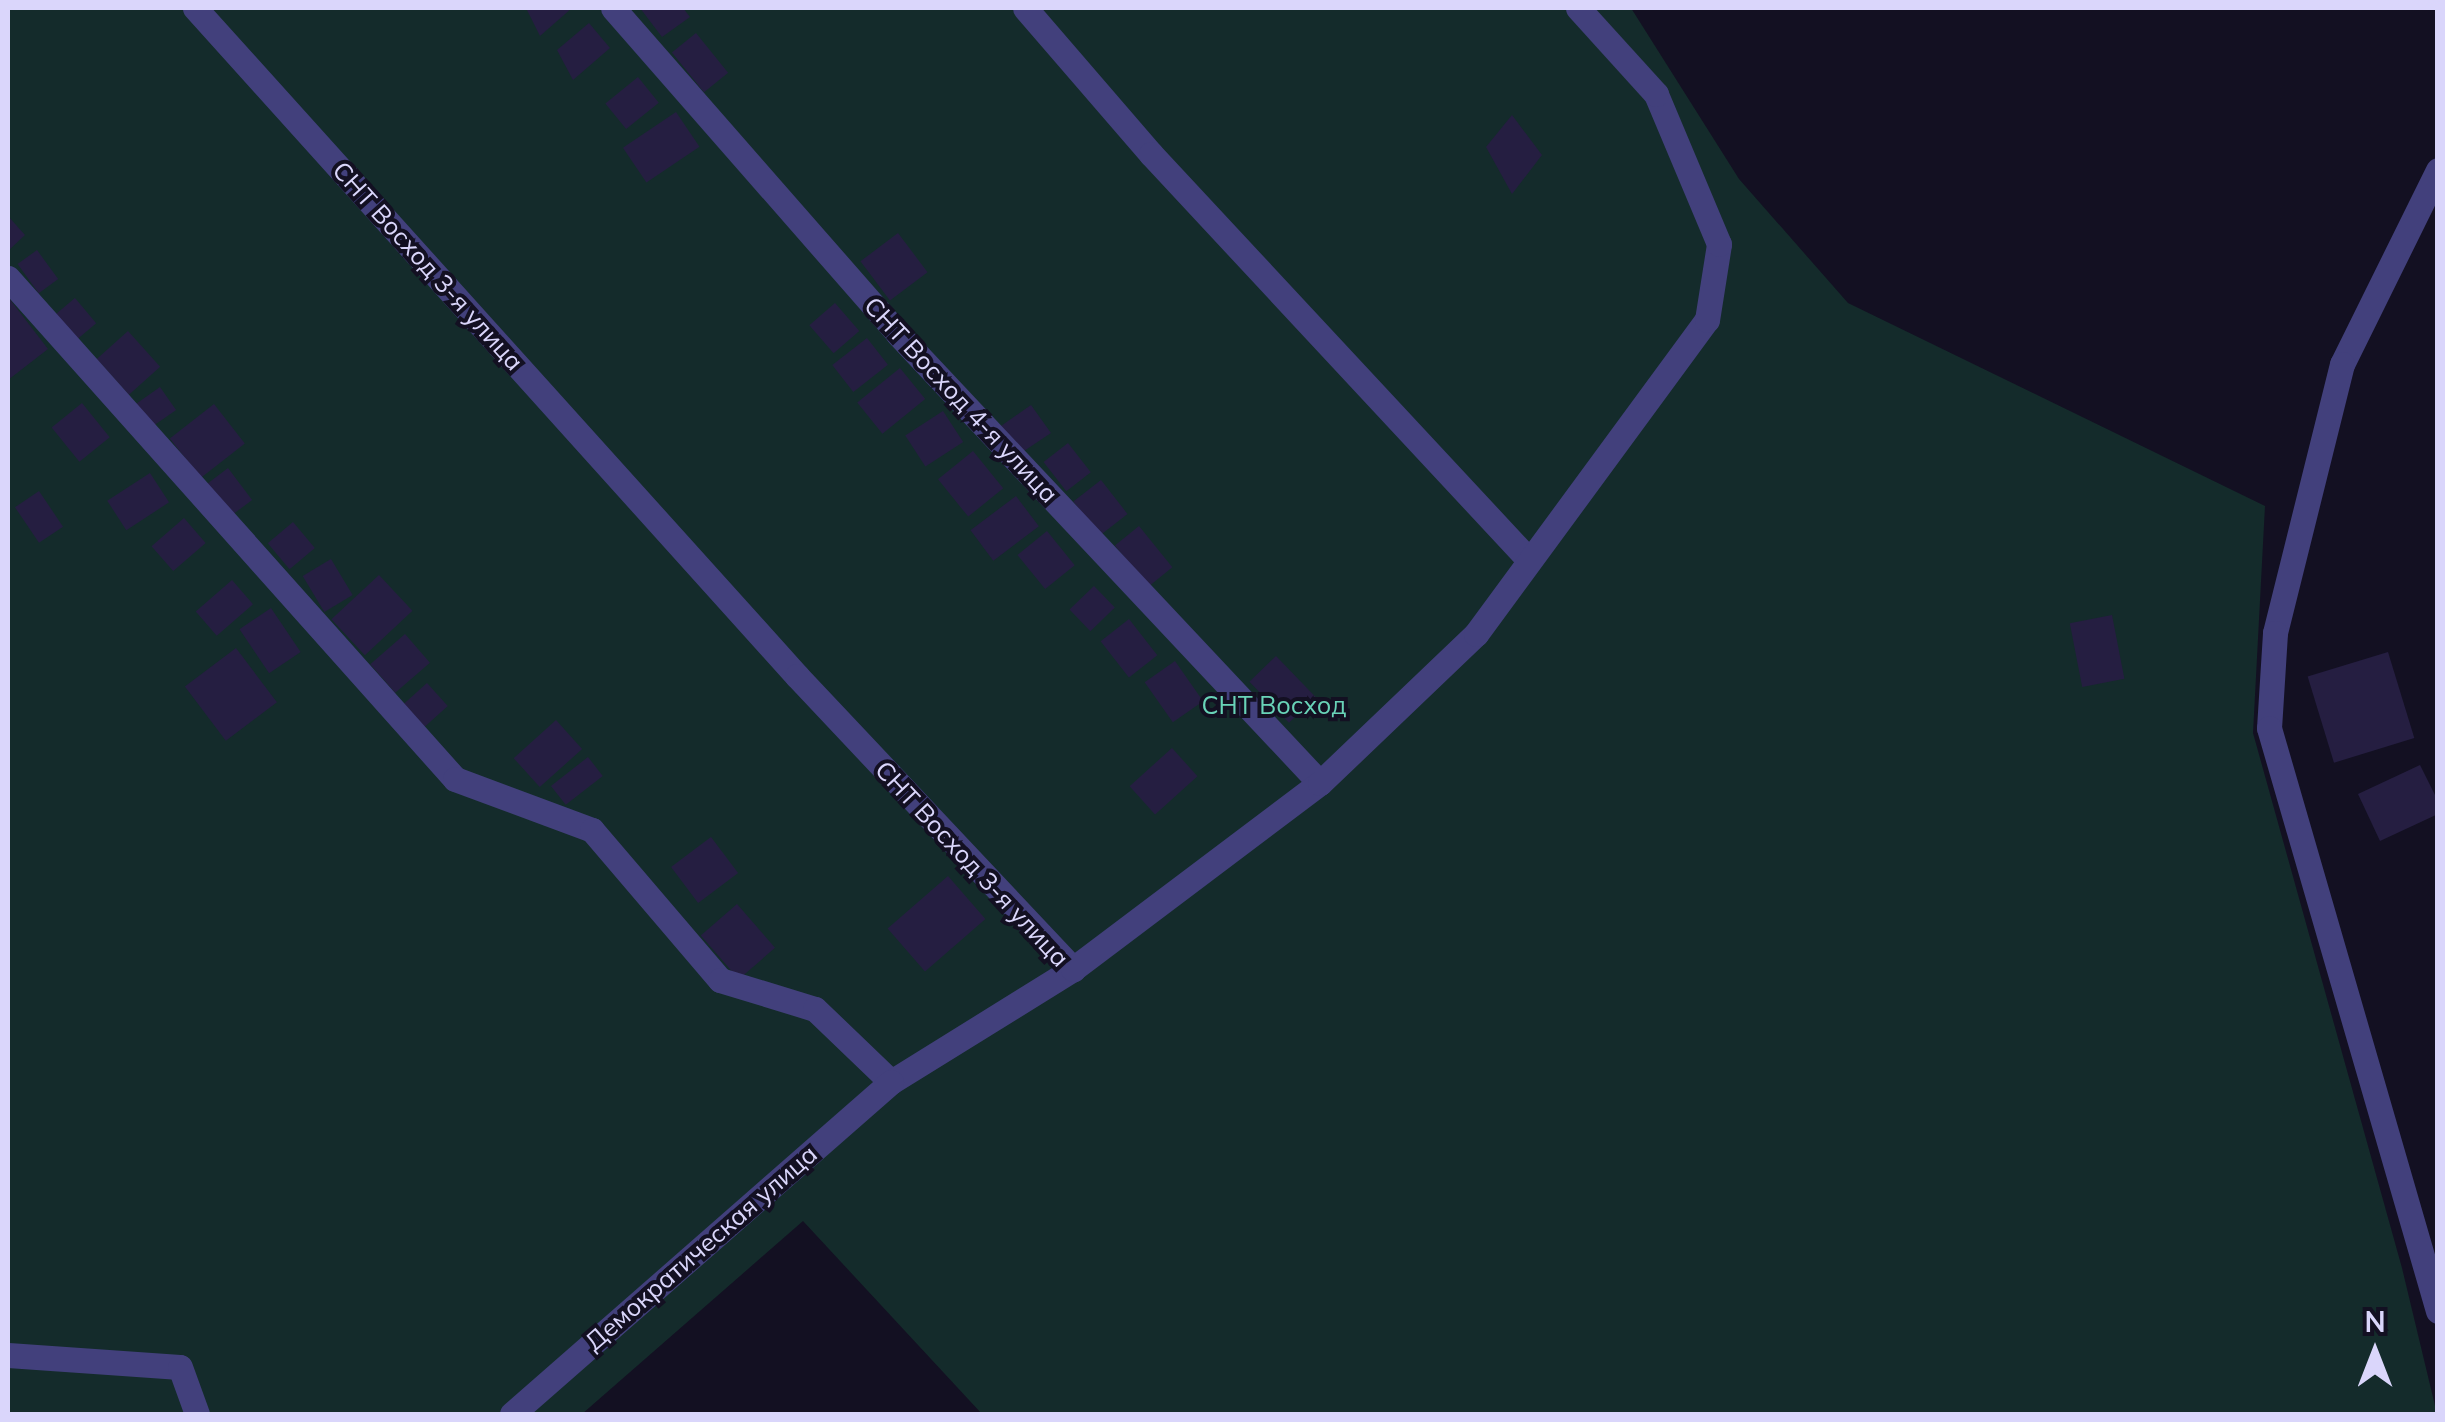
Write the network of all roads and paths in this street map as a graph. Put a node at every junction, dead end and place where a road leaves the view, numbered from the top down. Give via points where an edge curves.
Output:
1 (195, 8) edge
2 (613, 8) edge
3 (1025, 8) edge
4 (1578, 8) edge
5 (2438, 170) edge
6 (8, 278) edge
7 (1528, 559) junction
8 (1320, 783) junction
9 (1073, 969) junction
10 (890, 1082) junction
11 (2438, 1310) edge
12 (8, 1355) edge
13 (197, 1414) edge
14 (512, 1414) edge

1 - 9 street, СНТ Восход 3-я улица via 797,676
2 - 8 street, СНТ Восход 4-я улица via 898,334
3 - 7 street via 1150,154
4 - 7 street via 1656,94 1719,244 1707,320
5 - 11 street via 2342,364 2275,633 2270,728
6 - 10 street via 455,780 592,830 720,980 816,1009
7 - 8 street via 1476,634
8 - 9 street
9 - 10 street, СНТ Восход 3-я улица
10 - 14 street, Демократическая улица
12 - 13 street via 180,1368

